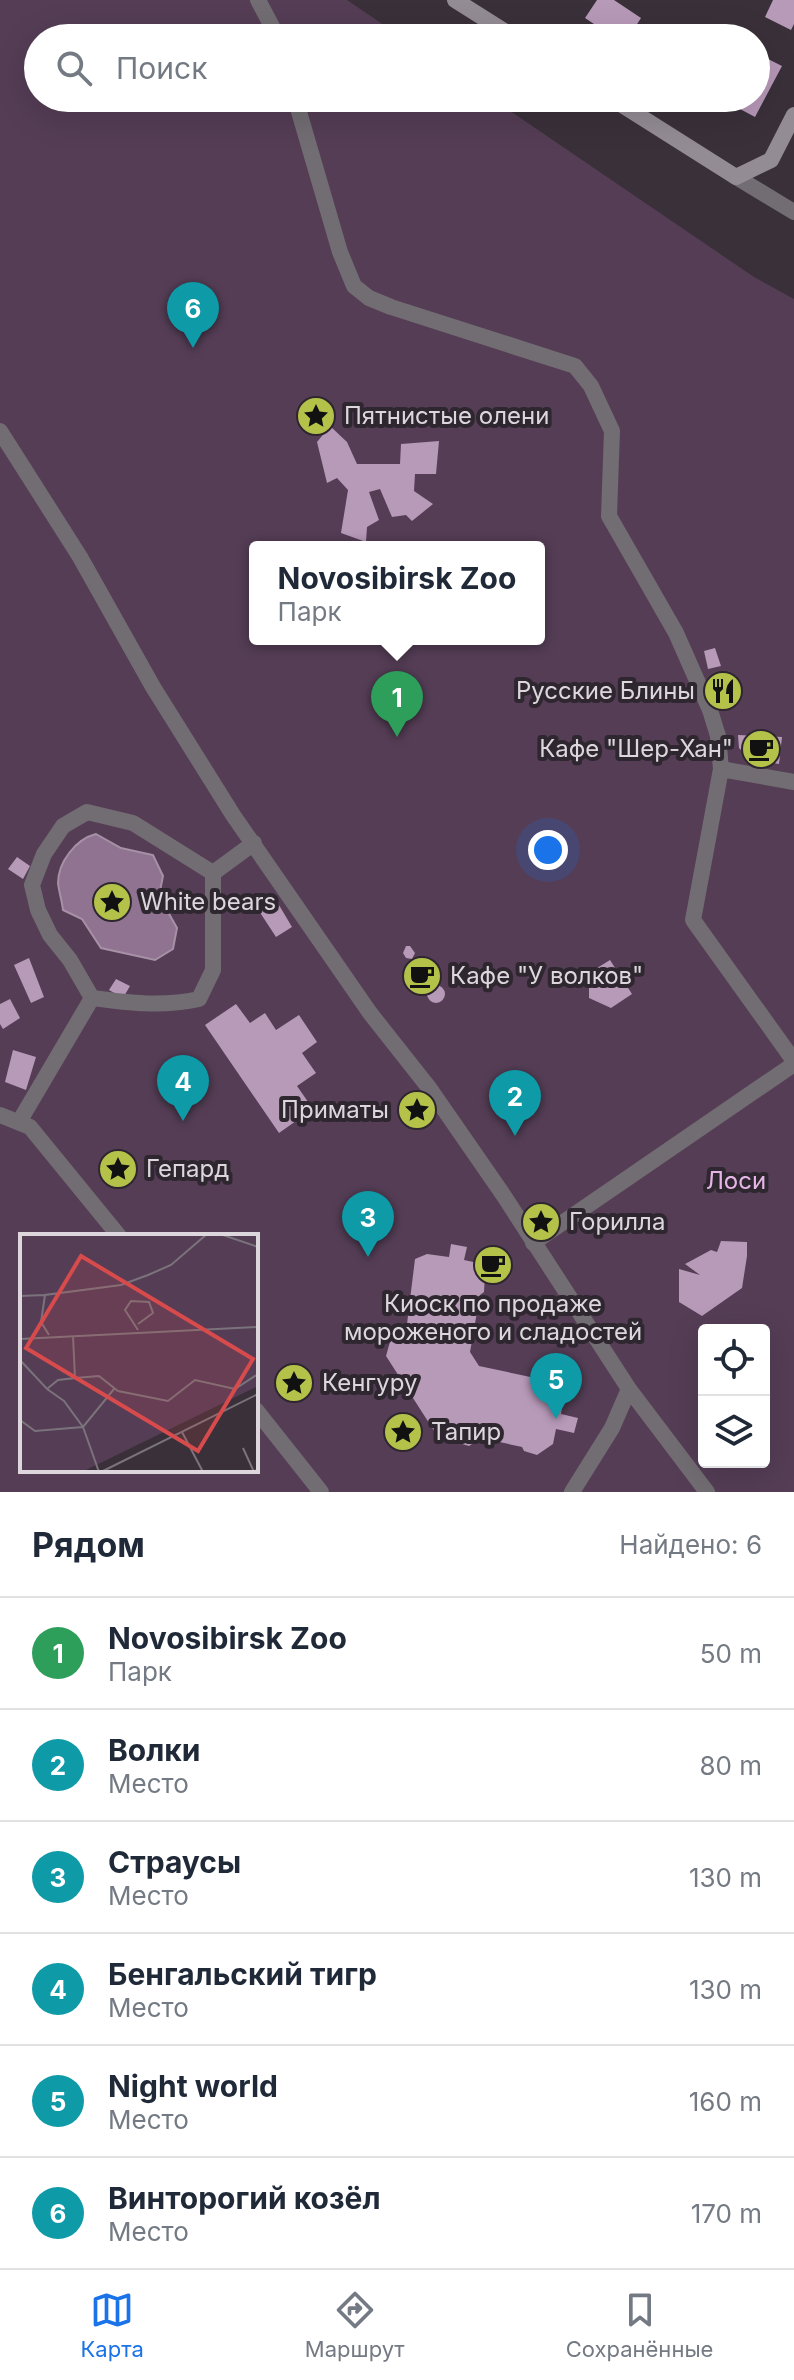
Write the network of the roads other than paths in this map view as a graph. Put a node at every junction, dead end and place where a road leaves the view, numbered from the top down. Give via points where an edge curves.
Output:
1 (258, 0) edge
2 (455, 0) edge
3 (271, 24) edge
4 (493, 24) edge
5 (299, 112) edge
6 (633, 112) edge
7 (794, 115) edge
8 (736, 177) junction
9 (794, 212) edge
10 (0, 431) edge
11 (721, 769) junction
12 (794, 782) edge
13 (254, 843) junction
14 (213, 873) junction
15 (92, 998) junction
16 (794, 1063) edge
17 (0, 1115) edge
18 (19, 1122) junction
19 (117, 1234) edge
20 (533, 1243) junction
21 (629, 1389) junction
22 (258, 1413) edge
23 (321, 1492) edge
24 (572, 1492) edge
25 (707, 1492) edge

1 - 3 street
2 - 4 street
5 - 11 street via 354,286 391,307 575,366 591,386 612,431 609,516 676,633 710,710
6 - 8 street
7 - 8 street via 771,160
8 - 9 street
10 - 13 street via 80,557 153,687
11 - 12 street
11 - 16 street via 693,920
13 - 14 street
13 - 20 street
14 - 15 street via 213,970 199,999 136,1004
14 - 15 street via 133,823 87,812 63,826 32,885 50,935
15 - 18 street
16 - 20 street
17 - 18 street
18 - 19 street via 30,1127
20 - 21 street
21 - 24 street via 612,1428
21 - 25 street
22 - 23 street

